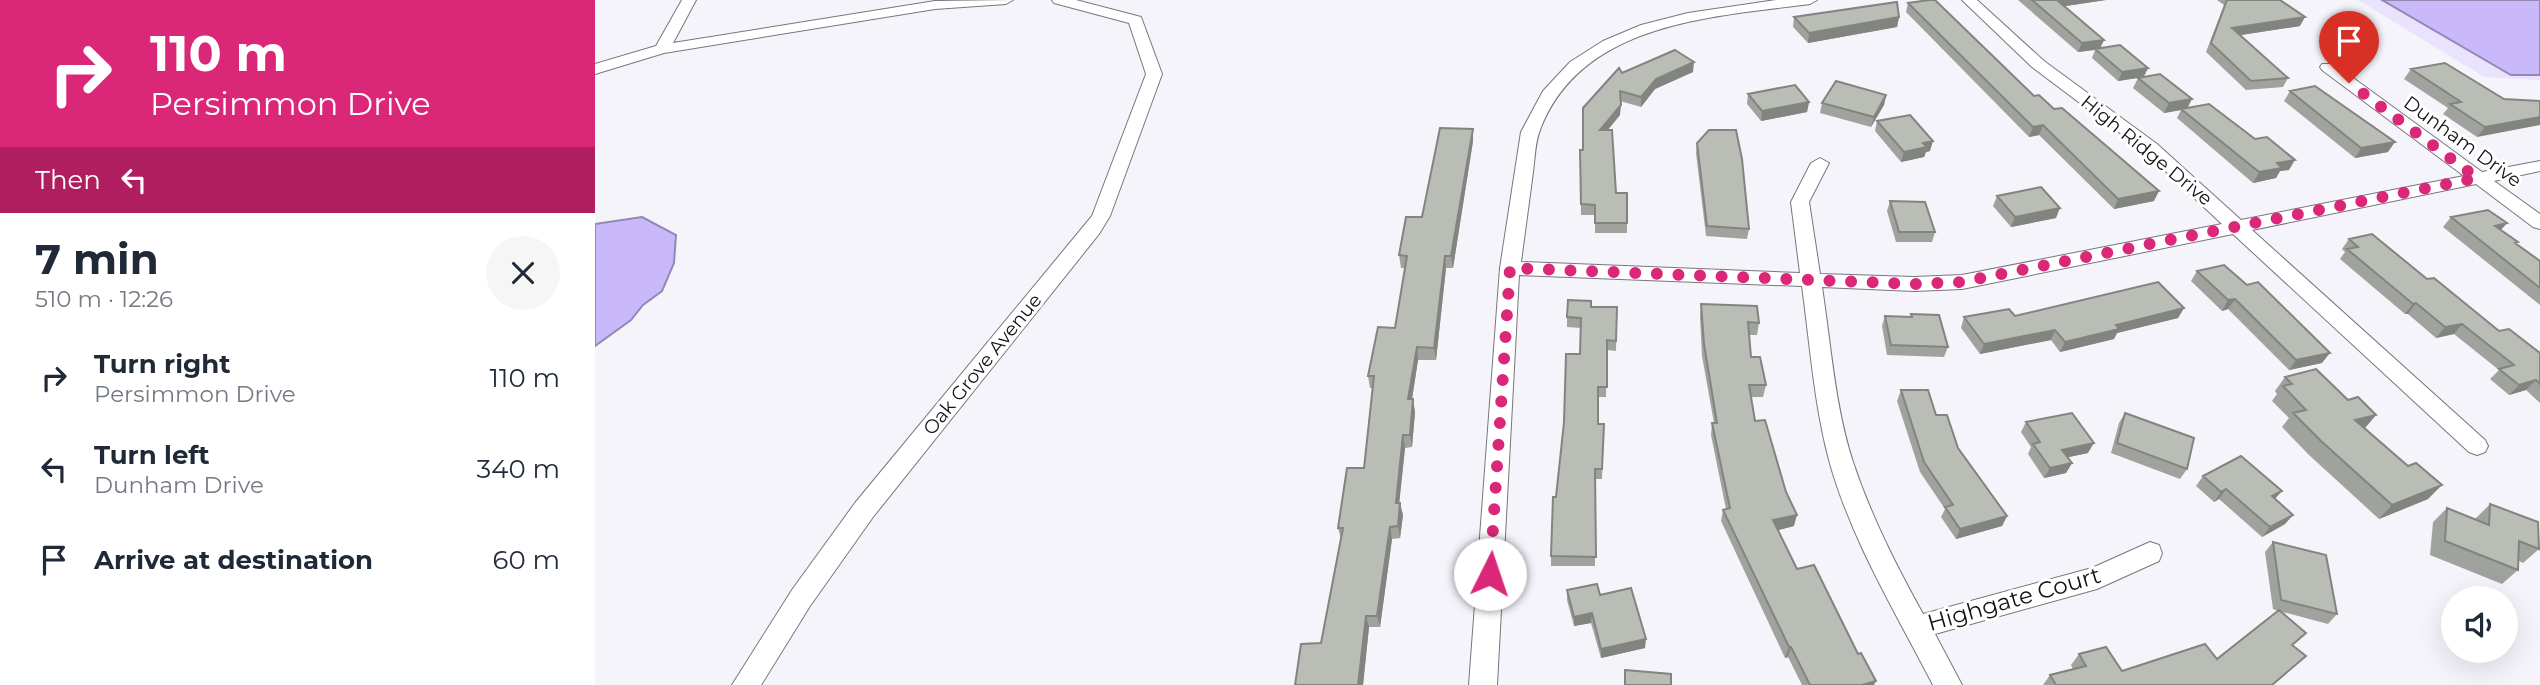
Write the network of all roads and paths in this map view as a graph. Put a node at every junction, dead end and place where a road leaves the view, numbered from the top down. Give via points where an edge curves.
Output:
1 (689, 0) edge
2 (1006, 0) edge
3 (1059, 0) edge
4 (1810, 0) edge
5 (1969, 0) edge
6 (662, 49) junction
7 (2328, 67) dead end
8 (595, 69) edge
9 (1820, 163) dead end
10 (2540, 166) edge
11 (2477, 178) junction
12 (2540, 223) edge
13 (2238, 227) junction
14 (1510, 268) junction
15 (1811, 279) junction
16 (2477, 446) dead end
17 (2150, 553) dead end
18 (1915, 628) junction
19 (746, 685) edge
20 (1483, 685) edge
21 (1948, 685) edge

1 - 6 street
2 - 6 street via 935,5
3 - 19 street, Oak Grove Avenue via 1136,20 1154,74 1101,216 864,510
4 - 14 street via 1650,27 1607,45 1559,79 1530,132
5 - 13 street, High Ridge Drive via 2038,64 2151,148
6 - 8 street
7 - 11 street, Dunham Drive
9 - 15 street via 1800,202
10 - 11 street
11 - 12 street, Dunham Drive
11 - 13 street
13 - 15 street via 1962,282
13 - 16 street, High Ridge Drive
14 - 15 street
14 - 20 street
15 - 18 street via 1841,461 1862,522
17 - 18 street, Highgate Court via 2098,578
18 - 21 street

